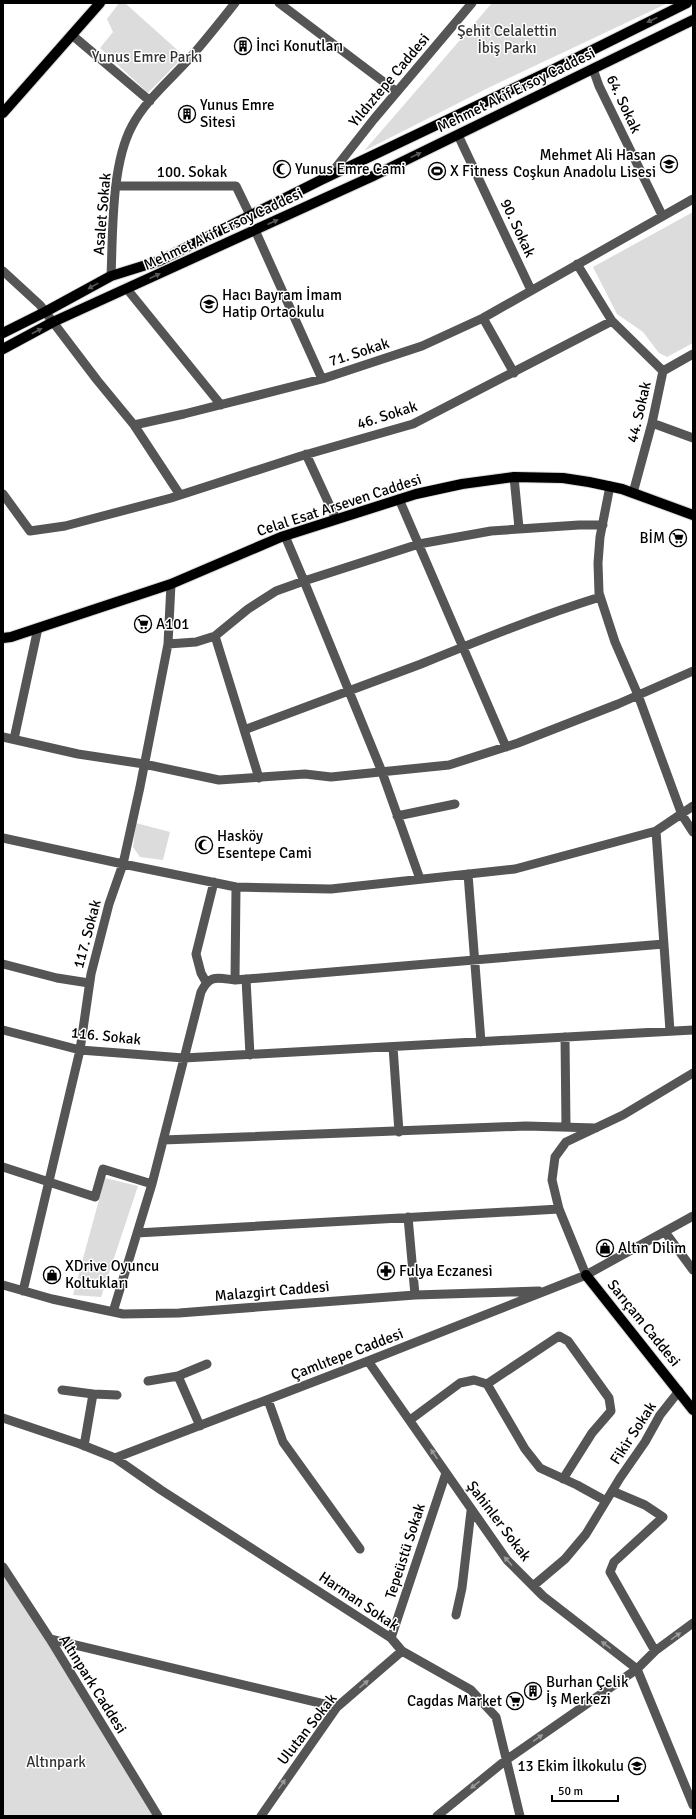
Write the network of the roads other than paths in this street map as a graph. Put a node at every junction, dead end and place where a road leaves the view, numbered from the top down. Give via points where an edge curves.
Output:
1 (235, 3) edge
2 (279, 3) edge
3 (472, 3) edge
4 (687, 3) edge
5 (96, 4) edge
6 (693, 20) edge
7 (72, 35) junction
8 (593, 69) junction
9 (397, 92) junction
10 (150, 101) junction
11 (5, 108) edge
12 (458, 136) junction
13 (330, 175) junction
14 (116, 186) junction
15 (693, 199) edge
16 (250, 215) junction
17 (662, 215) junction
18 (255, 230) junction
19 (577, 264) junction
20 (3, 271) edge
21 (111, 276) junction
22 (127, 289) junction
23 (531, 290) junction
24 (45, 312) junction
25 (483, 318) junction
26 (612, 321) junction
27 (53, 322) junction
28 (3, 333) edge
29 (3, 349) edge
30 (693, 354) edge
31 (663, 371) junction
32 (514, 373) junction
33 (322, 379) junction
34 (221, 405) junction
35 (652, 423) junction
36 (134, 425) junction
37 (693, 438) edge
38 (306, 454) junction
39 (514, 477) junction
40 (610, 486) junction
41 (633, 493) junction
42 (3, 494) edge
43 (180, 495) junction
44 (399, 499) junction
45 (693, 515) edge
46 (336, 519) junction
47 (603, 525) junction
48 (519, 528) junction
49 (285, 536) junction
50 (419, 544) junction
51 (304, 581) junction
52 (171, 584) junction
53 (600, 597) junction
54 (38, 628) junction
55 (214, 636) junction
56 (3, 638) edge
57 (168, 644) junction
58 (464, 647) junction
59 (693, 670) edge
60 (349, 691) junction
61 (638, 695) junction
62 (244, 730) junction
63 (3, 737) edge
64 (14, 739) junction
65 (506, 747) junction
66 (144, 764) junction
67 (382, 772) junction
68 (259, 778) junction
69 (456, 804) dead end
70 (693, 806) edge
71 (682, 815) junction
72 (397, 816) junction
73 (656, 831) junction
74 (693, 832) edge
75 (3, 838) edge
76 (123, 864) junction
77 (468, 874) junction
78 (420, 879) junction
79 (214, 882) junction
80 (236, 887) junction
81 (664, 944) junction
82 (474, 960) junction
83 (3, 964) edge
84 (246, 979) junction
85 (235, 980) junction
86 (206, 982) junction
87 (90, 983) junction
88 (3, 1030) edge
89 (693, 1030) edge
90 (670, 1031) junction
91 (565, 1037) junction
92 (481, 1042) junction
93 (393, 1047) junction
94 (80, 1050) junction
95 (250, 1055) junction
96 (184, 1058) junction
97 (693, 1073) edge
98 (566, 1127) junction
99 (596, 1128) junction
100 (399, 1132) junction
101 (163, 1140) junction
102 (3, 1167) edge
103 (49, 1183) junction
104 (152, 1184) junction
105 (559, 1208) junction
106 (693, 1216) edge
107 (408, 1217) junction
108 (666, 1232) junction
109 (137, 1233) junction
110 (693, 1270) edge
111 (586, 1274) junction
112 (3, 1285) edge
113 (23, 1291) junction
114 (546, 1291) junction
115 (415, 1295) junction
116 (113, 1312) junction
117 (368, 1361) junction
118 (207, 1364) dead end
119 (178, 1376) junction
120 (148, 1380) dead end
121 (488, 1384) junction
122 (62, 1390) dead end
123 (680, 1391) junction
124 (93, 1394) junction
125 (117, 1395) dead end
126 (268, 1400) junction
127 (693, 1410) edge
128 (3, 1418) edge
129 (410, 1420) junction
130 (200, 1426) junction
131 (84, 1446) junction
132 (115, 1458) junction
133 (446, 1472) junction
134 (564, 1480) junction
135 (612, 1491) junction
136 (606, 1501) junction
137 (471, 1511) junction
138 (360, 1549) dead end
139 (3, 1567) edge
140 (534, 1586) junction
141 (456, 1615) dead end
142 (693, 1623) edge
143 (391, 1638) junction
144 (50, 1639) junction
145 (402, 1651) junction
146 (655, 1651) junction
147 (637, 1669) junction
148 (337, 1707) junction
149 (506, 1760) junction
150 (693, 1805) edge
151 (158, 1816) edge
152 (261, 1816) edge
153 (437, 1816) edge
154 (520, 1816) edge

1 - 10 street, Asalet Sokak via 194,54
2 - 9 street
3 - 9 street, Yıldıztepe Caddesi
4 -> 13 main road, Mehmet Akif Ersoy Caddesi
5 - 7 main road
6 - 8 main road, Mehmet Akif Ersoy Caddesi
7 - 10 street
7 - 11 main road
8 - 12 main road, Mehmet Akif Ersoy Caddesi
8 - 17 street, 64. Sokak
9 - 13 street, Yıldıztepe Caddesi
10 - 14 street, Asalet Sokak via 132,126 123,151
18 -> 12 main road, Mehmet Akif Ersoy Caddesi
12 - 23 street, 90. Sokak
13 - 16 main road, Mehmet Akif Ersoy Caddesi
14 - 16 street, 100. Sokak via 236,186
14 - 21 street, Asalet Sokak
15 - 17 street, 71. Sokak
16 - 21 main road, Mehmet Akif Ersoy Caddesi via 159,261
17 - 19 street, 71. Sokak
22 -> 18 main road, Mehmet Akif Ersoy Caddesi
18 - 33 street
19 - 23 street, 71. Sokak
19 - 26 street
20 - 24 street via 40,304
21 -> 24 main road, Mehmet Akif Ersoy Caddesi
22 - 27 main road, Mehmet Akif Ersoy Caddesi
22 - 34 street
23 - 25 street, 71. Sokak
24 - 27 street
24 - 28 main road, Mehmet Akif Ersoy Caddesi
25 - 32 street
25 - 33 street, 71. Sokak via 422,346
26 - 31 street
26 - 32 street, 46. Sokak
29 -> 27 main road, Mehmet Akif Ersoy Caddesi
27 - 36 street
30 - 31 street, 44. Sokak
31 - 35 street, 44. Sokak
32 - 38 street, 46. Sokak via 413,424
33 - 34 street, 71. Sokak
34 - 36 street, 71. Sokak
35 - 37 street
35 - 41 street, 44. Sokak
36 - 43 street
38 - 43 street, 46. Sokak
38 - 46 street
39 - 40 main road, Celal Esat Arseven Caddesi via 563,478
39 - 44 main road, Celal Esat Arseven Caddesi via 462,484
39 - 48 street
40 - 41 main road, Celal Esat Arseven Caddesi
40 - 47 street
41 - 45 main road, Celal Esat Arseven Caddesi
42 - 43 street, 46. Sokak via 30,531 65,526
44 - 46 main road, Celal Esat Arseven Caddesi
44 - 50 street
46 - 49 main road, Celal Esat Arseven Caddesi
47 - 48 street
47 - 53 street via 598,562
48 - 50 street
49 - 51 street
49 - 52 main road, Celal Esat Arseven Caddesi
50 - 51 street
50 - 58 street
51 - 55 street via 276,591 253,605
51 - 60 street
52 - 54 main road, Celal Esat Arseven Caddesi
52 - 57 street, 117. Sokak
53 - 58 street via 550,613
53 - 61 street via 615,642
54 - 56 main road, Celal Esat Arseven Caddesi
54 - 64 street
55 - 57 street via 196,642
55 - 62 street
57 - 66 street, 117. Sokak
58 - 60 street
58 - 65 street
59 - 61 street
60 - 62 street
60 - 67 street
61 - 65 street
61 - 71 street
62 - 68 street
63 - 64 street
64 - 66 street via 78,754
65 - 67 street via 448,765
66 - 68 street via 219,780
66 - 76 street, 117. Sokak
67 - 68 street via 331,777 305,774
67 - 72 street
69 - 72 street
70 - 71 street
71 - 73 street
71 - 74 street
72 - 78 street
73 - 77 street via 515,869
73 - 81 street
75 - 76 street
76 - 79 street
76 - 87 street, 117. Sokak via 109,904
77 - 78 street
77 - 82 street
78 - 80 street via 331,888
79 - 80 street
79 - 86 street via 196,954
80 - 85 street
81 - 82 street
81 - 90 street
82 - 84 street
82 - 92 street
83 - 87 street via 57,978
84 - 85 street
84 - 95 street
85 - 86 street via 214,978
86 - 96 street via 201,992
87 - 94 street, 117. Sokak
88 - 94 street, 116. Sokak
89 - 90 street, 116. Sokak
90 - 91 street, 116. Sokak
91 - 92 street, 116. Sokak
91 - 98 street
92 - 93 street, 116. Sokak
93 - 95 street, 116. Sokak
93 - 100 street
94 - 96 street, 116. Sokak
94 - 103 street, 117. Sokak
95 - 96 street, 116. Sokak
96 - 101 street
97 - 99 street via 623,1115
98 - 99 street
98 - 100 street via 526,1126
99 - 105 street via 566,1142 555,1157 552,1180
100 - 101 street
101 - 104 street
102 - 103 street
103 - 104 street via 95,1197 103,1169
103 - 113 street, 117. Sokak
104 - 109 street
105 - 107 street
105 - 111 street
106 - 108 street, Çamlıtepe Caddesi
107 - 109 street
107 - 115 street
108 - 110 street
108 - 111 street, Çamlıtepe Caddesi
109 - 116 street
111 - 114 street, Çamlıtepe Caddesi
111 - 123 main road, Sarıçam Caddesi
112 - 113 street, Malazgirt Caddesi
113 - 116 street, Malazgirt Caddesi
114 - 115 street, Malazgirt Caddesi
114 - 117 street, Çamlıtepe Caddesi
115 - 116 street, Malazgirt Caddesi via 179,1313
117 - 126 street, Çamlıtepe Caddesi
117 - 129 street, Şahinler Sokak
118 - 119 street
119 - 120 street
119 - 130 street
121 - 129 street via 474,1380 460,1383
121 - 134 street via 525,1449 540,1468
121 - 134 street via 559,1336 568,1341 609,1398 611,1411 592,1433
122 - 124 street
123 - 127 main road, Sarıçam Caddesi
123 - 135 street, Fikir Sokak via 660,1415
124 - 125 street
124 - 131 street
126 - 130 street, Çamlıtepe Caddesi
126 - 138 street via 283,1442
128 - 131 street
133 -> 129 street, Şahinler Sokak
130 - 132 street, Çamlıtepe Caddesi
131 - 132 street
132 - 143 street, Harman Sokak
133 - 137 street, Şahinler Sokak
133 - 143 street, Tepeüstü Sokak
134 - 136 street
135 - 136 street, Fikir Sokak
135 - 146 street via 645,1505 663,1517 614,1562 610,1572
136 - 140 street, Fikir Sokak via 586,1534 565,1560
140 -> 137 street, Şahinler Sokak via 507,1560
137 - 141 street via 462,1588
139 - 144 street, Altınpark Caddesi
147 -> 140 street, Şahinler Sokak via 543,1596
146 -> 142 street
143 - 145 street, Harman Sokak
144 - 148 street
144 - 151 street, Altınpark Caddesi
148 -> 145 street, Ulutan Sokak
145 - 149 street, Harman Sokak via 471,1690 496,1718
146 - 147 street
149 -> 147 street
147 - 150 street
152 -> 148 street, Ulutan Sokak
149 -> 153 street
149 - 154 street, Harman Sokak

